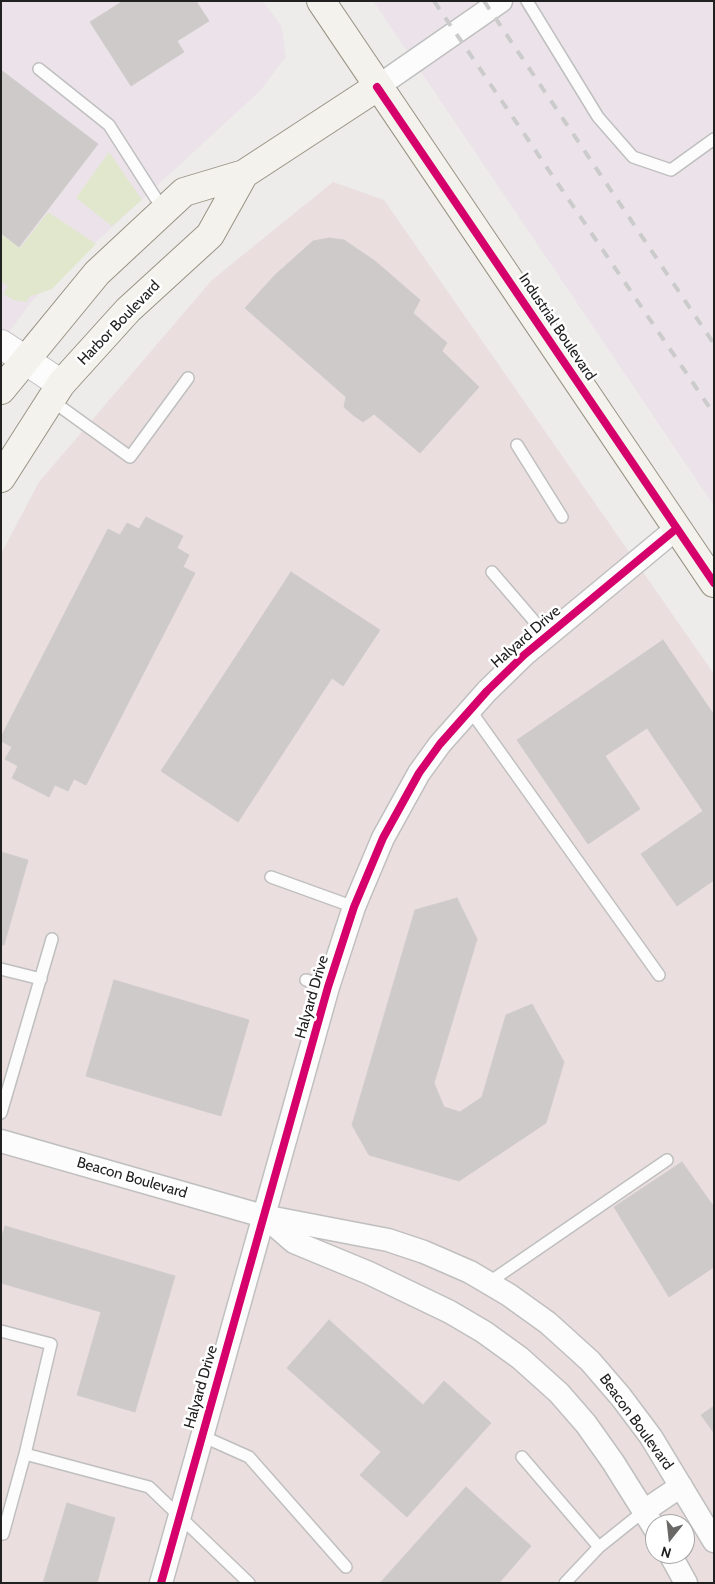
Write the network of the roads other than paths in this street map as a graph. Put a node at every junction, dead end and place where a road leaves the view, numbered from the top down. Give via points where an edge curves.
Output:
1 (321, 1) edge
2 (502, 1) edge
3 (527, 1) edge
4 (39, 69) dead end
5 (377, 87) junction
6 (714, 139) edge
7 (244, 174) junction
8 (164, 211) junction
9 (1, 344) edge
10 (23, 361) junction
11 (188, 378) dead end
12 (1, 390) edge
13 (56, 392) junction
14 (518, 445) dead end
15 (1, 478) edge
16 (562, 517) dead end
17 (676, 529) junction
18 (492, 572) dead end
19 (714, 583) edge
20 (547, 636) junction
21 (470, 710) junction
22 (271, 876) dead end
23 (354, 907) junction
24 (52, 939) dead end
25 (1, 968) edge
26 (659, 975) dead end
27 (41, 980) junction
28 (306, 980) dead end
29 (328, 987) junction
30 (1, 1113) edge
31 (1, 1141) edge
32 (667, 1160) dead end
33 (264, 1216) junction
34 (488, 1283) junction
35 (1, 1331) edge
36 (202, 1436) junction
37 (25, 1454) junction
38 (522, 1457) dead end
39 (681, 1486) junction
40 (645, 1514) edge
41 (655, 1514) edge
42 (179, 1518) junction
43 (645, 1522) edge
44 (1, 1534) edge
45 (714, 1540) edge
46 (599, 1547) junction
47 (676, 1564) edge
48 (346, 1567) dead end
49 (161, 1583) edge
50 (249, 1583) edge
51 (565, 1583) edge
52 (686, 1583) edge

1 - 5 main road, Industrial Boulevard
2 - 5 street, Harbor Boulevard
3 - 6 lane via 598,117 633,157 671,170
4 - 8 lane via 110,126
5 - 7 main road, Harbor Boulevard
5 - 17 main road, Industrial Boulevard
7 - 8 main road, Harbor Boulevard via 184,192
7 - 13 main road, Harbor Boulevard via 210,235 128,310
8 - 10 main road, Harbor Boulevard via 97,273
9 - 10 street
10 - 12 main road, Harbor Boulevard
10 - 13 street
11 - 13 lane via 130,458
13 - 15 main road, Harbor Boulevard
14 - 16 lane
17 - 19 main road, Industrial Boulevard
17 - 20 street, Halyard Drive
18 - 20 lane
20 - 21 street, Halyard Drive
21 - 23 street, Halyard Drive via 419,773 383,838
21 - 26 lane
22 - 23 lane
23 - 29 street, Halyard Drive
24 - 27 lane
25 - 27 lane
27 - 30 lane
28 - 29 lane
29 - 33 street, Halyard Drive
31 - 33 street, Beacon Boulevard
32 - 34 lane
33 - 34 street, Beacon Boulevard via 388,1240 424,1252
33 - 36 street, Halyard Drive
33 - 40 street, Beacon Boulevard via 294,1242 424,1299 484,1332 520,1358 559,1393 586,1424
34 - 39 street, Beacon Boulevard via 548,1323 590,1362 621,1396
35 - 37 lane via 51,1344
36 - 42 street, Halyard Drive
36 - 48 lane via 249,1457
37 - 42 lane via 149,1487
37 - 44 lane
38 - 46 lane
39 - 41 street
39 - 45 street, Beacon Boulevard
42 - 49 street, Halyard Drive
42 - 50 lane
43 - 46 lane
46 - 51 lane
47 - 52 street

